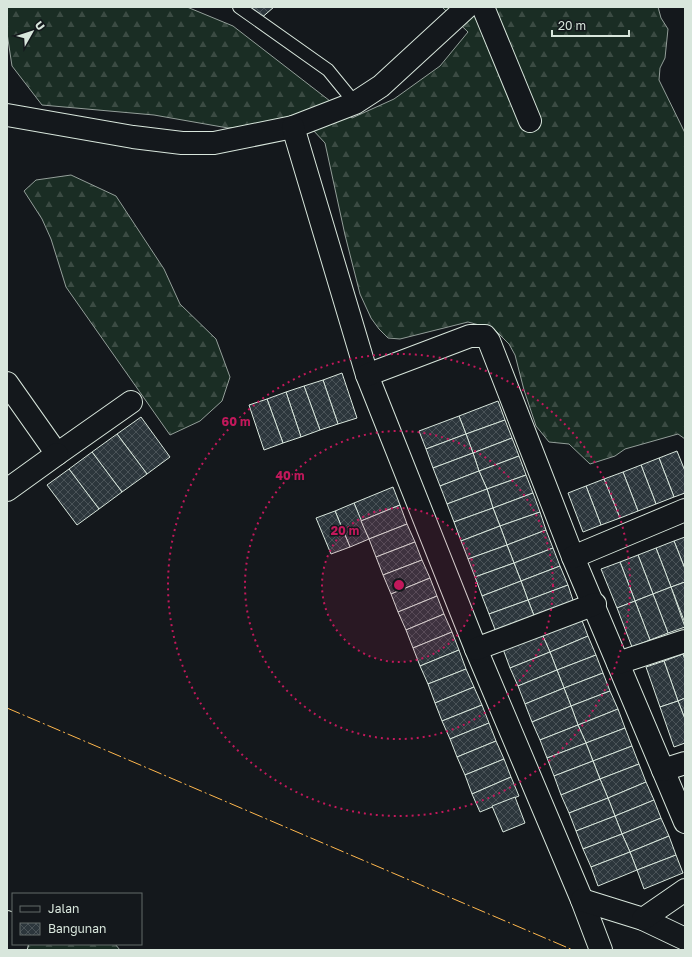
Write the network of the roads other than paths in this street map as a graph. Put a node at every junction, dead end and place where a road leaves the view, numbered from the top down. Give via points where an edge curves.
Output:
1 (239, 7) edge
2 (467, 7) edge
3 (483, 7) edge
4 (355, 103) junction
5 (7, 114) edge
6 (530, 122) dead end
7 (293, 127) junction
8 (367, 375) junction
9 (7, 383) edge
10 (131, 402) dead end
11 (57, 454) junction
12 (7, 490) edge
13 (685, 510) edge
14 (573, 557) junction
15 (595, 604) junction
16 (685, 641) edge
17 (476, 649) junction
18 (618, 663) junction
19 (685, 763) edge
20 (663, 770) junction
21 (685, 822) edge
22 (685, 890) edge
23 (582, 900) junction
24 (643, 919) junction
25 (685, 939) edge
26 (601, 950) edge

1 - 4 lane via 328,70
2 - 4 street via 380,86
3 - 6 street
4 - 7 street
5 - 7 street via 182,143 214,143
7 - 8 street
8 - 14 street via 470,336 485,336
8 - 17 street
9 - 11 street
10 - 11 street
11 - 12 street
13 - 14 street
14 - 15 street
15 - 17 street
15 - 18 street
16 - 18 street
17 - 23 street
18 - 20 street
19 - 20 street
20 - 21 street
22 - 24 street
23 - 24 street
23 - 26 street
24 - 25 street

